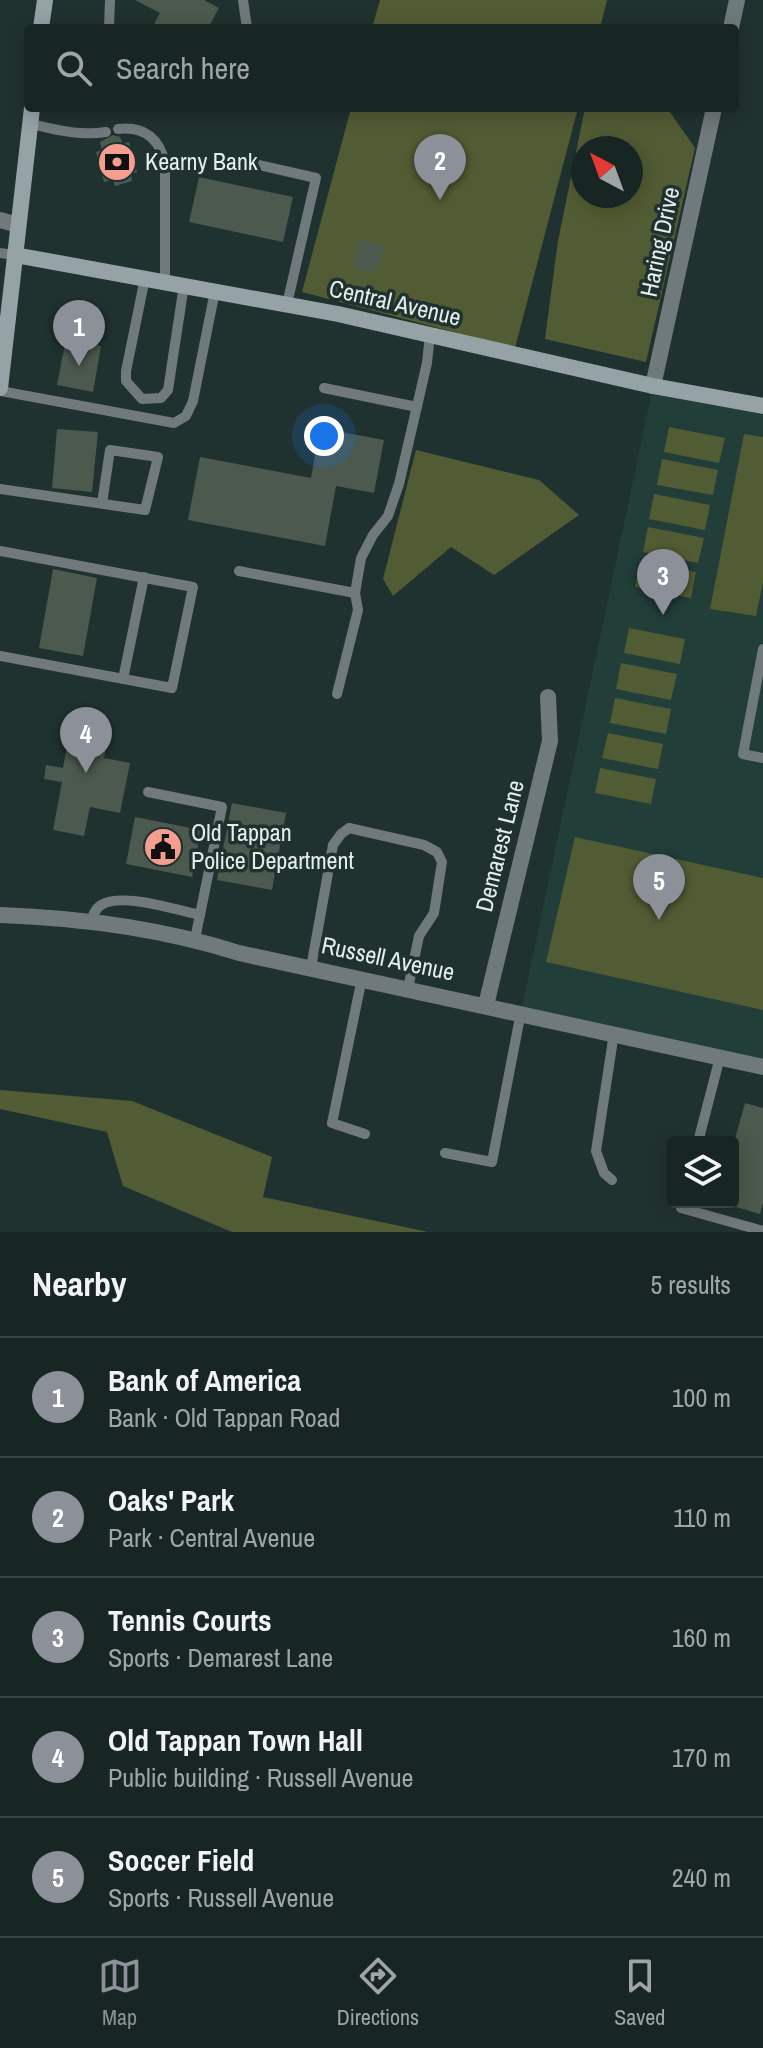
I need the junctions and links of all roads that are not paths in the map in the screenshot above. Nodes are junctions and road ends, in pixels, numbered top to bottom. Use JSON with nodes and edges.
{"nodes":[{"id":1,"x":45,"y":0,"type":"edge"},
{"id":2,"x":110,"y":0,"type":"edge"},
{"id":3,"x":243,"y":0,"type":"edge"},
{"id":4,"x":737,"y":0,"type":"edge"},
{"id":5,"x":42,"y":24,"type":"edge"},
{"id":6,"x":109,"y":24,"type":"edge"},
{"id":7,"x":246,"y":24,"type":"edge"},
{"id":8,"x":732,"y":24,"type":"edge"},
{"id":9,"x":713,"y":112,"type":"edge"},
{"id":10,"x":31,"y":116,"type":"edge"},
{"id":11,"x":118,"y":129,"type":"dead end"},
{"id":12,"x":106,"y":132,"type":"dead end"},
{"id":13,"x":237,"y":160,"type":"dead end"},
{"id":14,"x":0,"y":220,"type":"edge"},
{"id":15,"x":18,"y":225,"type":"junction"},
{"id":16,"x":7,"y":254,"type":"edge"},
{"id":17,"x":145,"y":278,"type":"junction"},
{"id":18,"x":165,"y":282,"type":"junction"},
{"id":19,"x":184,"y":285,"type":"junction"},
{"id":20,"x":215,"y":291,"type":"junction"},
{"id":21,"x":287,"y":304,"type":"junction"},
{"id":22,"x":430,"y":335,"type":"junction"},
{"id":23,"x":653,"y":386,"type":"junction"},
{"id":24,"x":324,"y":388,"type":"dead end"},
{"id":25,"x":0,"y":390,"type":"edge"},
{"id":26,"x":763,"y":406,"type":"edge"},
{"id":27,"x":417,"y":407,"type":"junction"},
{"id":28,"x":0,"y":489,"type":"edge"},
{"id":29,"x":102,"y":503,"type":"junction"},
{"id":30,"x":0,"y":551,"type":"edge"},
{"id":31,"x":239,"y":571,"type":"dead end"},
{"id":32,"x":144,"y":577,"type":"junction"},
{"id":33,"x":355,"y":593,"type":"junction"},
{"id":34,"x":763,"y":649,"type":"edge"},
{"id":35,"x":0,"y":656,"type":"edge"},
{"id":36,"x":123,"y":679,"type":"junction"},
{"id":37,"x":337,"y":694,"type":"dead end"},
{"id":38,"x":548,"y":697,"type":"dead end"},
{"id":39,"x":763,"y":758,"type":"edge"},
{"id":40,"x":148,"y":792,"type":"dead end"},
{"id":41,"x":0,"y":915,"type":"edge"},
{"id":42,"x":200,"y":915,"type":"junction"},
{"id":43,"x":91,"y":921,"type":"junction"},
{"id":44,"x":195,"y":939,"type":"junction"},
{"id":45,"x":311,"y":968,"type":"junction"},
{"id":46,"x":362,"y":978,"type":"junction"},
{"id":47,"x":408,"y":988,"type":"junction"},
{"id":48,"x":486,"y":1005,"type":"junction"},
{"id":49,"x":521,"y":1012,"type":"junction"},
{"id":50,"x":614,"y":1033,"type":"junction"},
{"id":51,"x":720,"y":1057,"type":"junction"},
{"id":52,"x":763,"y":1067,"type":"edge"},
{"id":53,"x":365,"y":1134,"type":"dead end"},
{"id":54,"x":700,"y":1136,"type":"edge"},
{"id":55,"x":445,"y":1153,"type":"dead end"},
{"id":56,"x":612,"y":1180,"type":"dead end"},
{"id":57,"x":691,"y":1208,"type":"edge"},
{"id":58,"x":763,"y":1231,"type":"edge"}],
"edges":[{"from":1,"to":5,"type":"street"},
{"from":2,"to":6,"type":"lane"},
{"from":3,"to":7,"type":"lane"},
{"from":4,"to":8,"type":"street"},
{"from":9,"to":23,"type":"street","name":"Haring Drive"},
{"from":10,"to":12,"type":"lane"},
{"from":10,"to":15,"type":"street"},
{"from":11,"to":18,"type":"lane"},
{"from":13,"to":21,"type":"lane"},
{"from":14,"to":15,"type":"street"},
{"from":15,"to":16,"type":"street"},
{"from":16,"to":17,"type":"street","name":"Central Avenue"},
{"from":16,"to":25,"type":"street"},
{"from":17,"to":18,"type":"street","name":"Central Avenue"},
{"from":17,"to":19,"type":"lane"},
{"from":18,"to":19,"type":"street","name":"Central Avenue"},
{"from":19,"to":20,"type":"street","name":"Central Avenue"},
{"from":20,"to":21,"type":"street","name":"Central Avenue"},
{"from":20,"to":25,"type":"lane"},
{"from":21,"to":22,"type":"street","name":"Central Avenue"},
{"from":22,"to":23,"type":"street","name":"Central Avenue"},
{"from":22,"to":27,"type":"lane"},
{"from":23,"to":26,"type":"street","name":"Central Avenue"},
{"from":24,"to":27,"type":"lane"},
{"from":27,"to":33,"type":"lane"},
{"from":28,"to":29,"type":"lane"},
{"from":29,"to":29,"type":"lane"},
{"from":30,"to":32,"type":"lane"},
{"from":31,"to":33,"type":"lane"},
{"from":32,"to":36,"type":"lane"},
{"from":32,"to":36,"type":"lane"},
{"from":33,"to":37,"type":"lane"},
{"from":34,"to":39,"type":"lane"},
{"from":35,"to":36,"type":"lane"},
{"from":38,"to":48,"type":"street","name":"Demarest Lane"},
{"from":40,"to":42,"type":"lane"},
{"from":41,"to":43,"type":"street","name":"Russell Avenue"},
{"from":42,"to":43,"type":"lane"},
{"from":42,"to":44,"type":"lane"},
{"from":43,"to":44,"type":"street","name":"Russell Avenue"},
{"from":44,"to":45,"type":"street","name":"Russell Avenue"},
{"from":45,"to":46,"type":"street","name":"Russell Avenue"},
{"from":45,"to":47,"type":"lane"},
{"from":46,"to":47,"type":"street","name":"Russell Avenue"},
{"from":46,"to":53,"type":"lane"},
{"from":47,"to":48,"type":"street","name":"Russell Avenue"},
{"from":48,"to":49,"type":"street","name":"Russell Avenue"},
{"from":49,"to":50,"type":"street","name":"Russell Avenue"},
{"from":49,"to":55,"type":"lane"},
{"from":50,"to":51,"type":"street","name":"Russell Avenue"},
{"from":50,"to":56,"type":"lane"},
{"from":51,"to":52,"type":"street","name":"Russell Avenue"},
{"from":51,"to":54,"type":"lane"},
{"from":57,"to":58,"type":"lane"}]}
